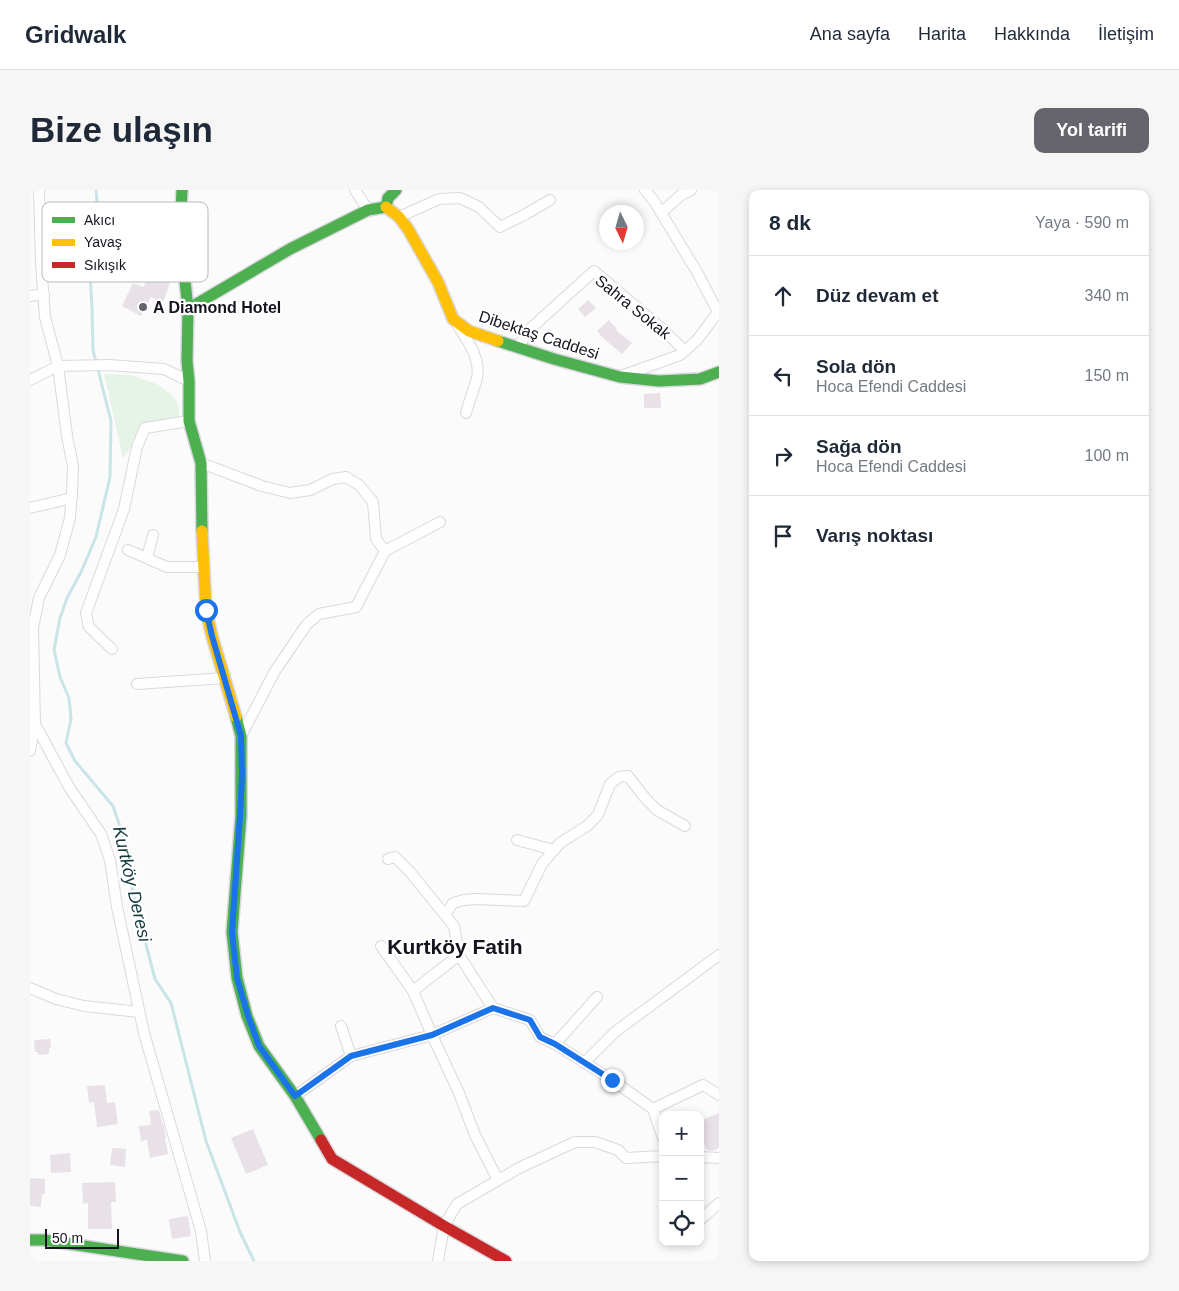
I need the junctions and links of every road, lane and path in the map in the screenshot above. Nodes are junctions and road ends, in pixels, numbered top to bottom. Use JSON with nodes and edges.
{"nodes":[{"id":1,"x":39,"y":190,"type":"edge"},
{"id":2,"x":355,"y":190,"type":"edge"},
{"id":3,"x":383,"y":190,"type":"edge"},
{"id":4,"x":396,"y":190,"type":"edge"},
{"id":5,"x":645,"y":190,"type":"edge"},
{"id":6,"x":691,"y":190,"type":"edge"},
{"id":7,"x":550,"y":200,"type":"dead end"},
{"id":8,"x":386,"y":208,"type":"junction"},
{"id":9,"x":368,"y":210,"type":"junction"},
{"id":10,"x":661,"y":213,"type":"junction"},
{"id":11,"x":399,"y":217,"type":"junction"},
{"id":12,"x":42,"y":273,"type":"edge"},
{"id":13,"x":43,"y":282,"type":"edge"},
{"id":14,"x":185,"y":282,"type":"edge"},
{"id":15,"x":44,"y":294,"type":"junction"},
{"id":16,"x":30,"y":296,"type":"edge"},
{"id":17,"x":188,"y":309,"type":"junction"},
{"id":18,"x":718,"y":311,"type":"edge"},
{"id":19,"x":453,"y":319,"type":"junction"},
{"id":20,"x":518,"y":347,"type":"junction"},
{"id":21,"x":685,"y":350,"type":"junction"},
{"id":22,"x":58,"y":366,"type":"junction"},
{"id":23,"x":719,"y":372,"type":"edge"},
{"id":24,"x":620,"y":377,"type":"junction"},
{"id":25,"x":30,"y":380,"type":"edge"},
{"id":26,"x":189,"y":381,"type":"junction"},
{"id":27,"x":466,"y":413,"type":"dead end"},
{"id":28,"x":189,"y":421,"type":"junction"},
{"id":29,"x":201,"y":463,"type":"junction"},
{"id":30,"x":72,"y":498,"type":"junction"},
{"id":31,"x":30,"y":508,"type":"edge"},
{"id":32,"x":440,"y":522,"type":"dead end"},
{"id":33,"x":153,"y":535,"type":"dead end"},
{"id":34,"x":128,"y":550,"type":"dead end"},
{"id":35,"x":386,"y":551,"type":"junction"},
{"id":36,"x":147,"y":558,"type":"junction"},
{"id":37,"x":204,"y":568,"type":"junction"},
{"id":38,"x":112,"y":649,"type":"dead end"},
{"id":39,"x":224,"y":678,"type":"junction"},
{"id":40,"x":137,"y":684,"type":"dead end"},
{"id":41,"x":35,"y":724,"type":"junction"},
{"id":42,"x":241,"y":736,"type":"junction"},
{"id":43,"x":30,"y":750,"type":"edge"},
{"id":44,"x":685,"y":826,"type":"dead end"},
{"id":45,"x":517,"y":840,"type":"dead end"},
{"id":46,"x":554,"y":850,"type":"junction"},
{"id":47,"x":388,"y":859,"type":"dead end"},
{"id":48,"x":446,"y":916,"type":"junction"},
{"id":49,"x":381,"y":946,"type":"dead end"},
{"id":50,"x":459,"y":955,"type":"junction"},
{"id":51,"x":719,"y":955,"type":"edge"},
{"id":52,"x":30,"y":988,"type":"edge"},
{"id":53,"x":413,"y":991,"type":"junction"},
{"id":54,"x":597,"y":997,"type":"dead end"},
{"id":55,"x":493,"y":1008,"type":"junction"},
{"id":56,"x":140,"y":1012,"type":"junction"},
{"id":57,"x":341,"y":1026,"type":"dead end"},
{"id":58,"x":432,"y":1035,"type":"junction"},
{"id":59,"x":555,"y":1044,"type":"junction"},
{"id":60,"x":351,"y":1056,"type":"junction"},
{"id":61,"x":584,"y":1063,"type":"junction"},
{"id":62,"x":719,"y":1095,"type":"edge"},
{"id":63,"x":295,"y":1096,"type":"junction"},
{"id":64,"x":653,"y":1109,"type":"junction"},
{"id":65,"x":659,"y":1126,"type":"edge"},
{"id":66,"x":659,"y":1156,"type":"edge"},
{"id":67,"x":704,"y":1157,"type":"edge"},
{"id":68,"x":719,"y":1158,"type":"edge"},
{"id":69,"x":498,"y":1180,"type":"junction"},
{"id":70,"x":719,"y":1203,"type":"edge"},
{"id":71,"x":704,"y":1216,"type":"edge"},
{"id":72,"x":444,"y":1226,"type":"junction"},
{"id":73,"x":30,"y":1240,"type":"edge"},
{"id":74,"x":183,"y":1261,"type":"edge"},
{"id":75,"x":205,"y":1261,"type":"edge"},
{"id":76,"x":438,"y":1261,"type":"edge"},
{"id":77,"x":506,"y":1261,"type":"edge"}],
"edges":[{"from":1,"to":12,"type":"street"},
{"from":2,"to":9,"type":"street"},
{"from":3,"to":8,"type":"street"},
{"from":4,"to":8,"type":"street"},
{"from":5,"to":10,"type":"street"},
{"from":6,"to":10,"type":"street"},
{"from":7,"to":11,"type":"street"},
{"from":8,"to":9,"type":"street"},
{"from":8,"to":11,"type":"street","name":"Dibektaş Caddesi"},
{"from":9,"to":17,"type":"street"},
{"from":10,"to":18,"type":"street"},
{"from":11,"to":19,"type":"street","name":"Dibektaş Caddesi"},
{"from":13,"to":15,"type":"street"},
{"from":14,"to":17,"type":"street"},
{"from":15,"to":16,"type":"street"},
{"from":15,"to":22,"type":"street"},
{"from":17,"to":26,"type":"street"},
{"from":18,"to":21,"type":"street"},
{"from":19,"to":20,"type":"street","name":"Dibektaş Caddesi"},
{"from":19,"to":27,"type":"street"},
{"from":20,"to":21,"type":"street","name":"Sahra Sokak"},
{"from":20,"to":24,"type":"street","name":"Dibektaş Caddesi"},
{"from":21,"to":24,"type":"street"},
{"from":22,"to":25,"type":"street"},
{"from":22,"to":26,"type":"street"},
{"from":22,"to":30,"type":"street"},
{"from":23,"to":24,"type":"street","name":"Dibektaş Caddesi"},
{"from":26,"to":28,"type":"street"},
{"from":28,"to":29,"type":"street"},
{"from":28,"to":38,"type":"street"},
{"from":29,"to":35,"type":"street"},
{"from":29,"to":37,"type":"street"},
{"from":30,"to":31,"type":"street"},
{"from":30,"to":41,"type":"street"},
{"from":32,"to":35,"type":"street"},
{"from":33,"to":36,"type":"street"},
{"from":34,"to":36,"type":"street"},
{"from":35,"to":42,"type":"street"},
{"from":36,"to":37,"type":"street"},
{"from":37,"to":39,"type":"street"},
{"from":39,"to":40,"type":"street"},
{"from":39,"to":42,"type":"street"},
{"from":41,"to":43,"type":"street"},
{"from":41,"to":56,"type":"street"},
{"from":42,"to":63,"type":"street"},
{"from":44,"to":46,"type":"street"},
{"from":45,"to":46,"type":"street"},
{"from":46,"to":48,"type":"street"},
{"from":47,"to":48,"type":"street"},
{"from":48,"to":50,"type":"street"},
{"from":49,"to":53,"type":"street"},
{"from":50,"to":53,"type":"street"},
{"from":50,"to":55,"type":"street"},
{"from":51,"to":61,"type":"street"},
{"from":52,"to":56,"type":"street"},
{"from":53,"to":58,"type":"street"},
{"from":54,"to":59,"type":"street"},
{"from":55,"to":58,"type":"street"},
{"from":55,"to":59,"type":"street"},
{"from":56,"to":75,"type":"street"},
{"from":57,"to":60,"type":"street"},
{"from":58,"to":60,"type":"street"},
{"from":58,"to":69,"type":"street"},
{"from":59,"to":61,"type":"street"},
{"from":60,"to":63,"type":"street"},
{"from":61,"to":64,"type":"street"},
{"from":62,"to":64,"type":"street"},
{"from":63,"to":72,"type":"street"},
{"from":64,"to":65,"type":"street"},
{"from":66,"to":69,"type":"street"},
{"from":67,"to":68,"type":"street"},
{"from":69,"to":72,"type":"street"},
{"from":70,"to":71,"type":"street"},
{"from":72,"to":76,"type":"street"},
{"from":72,"to":77,"type":"street"},
{"from":73,"to":74,"type":"street"}]}
